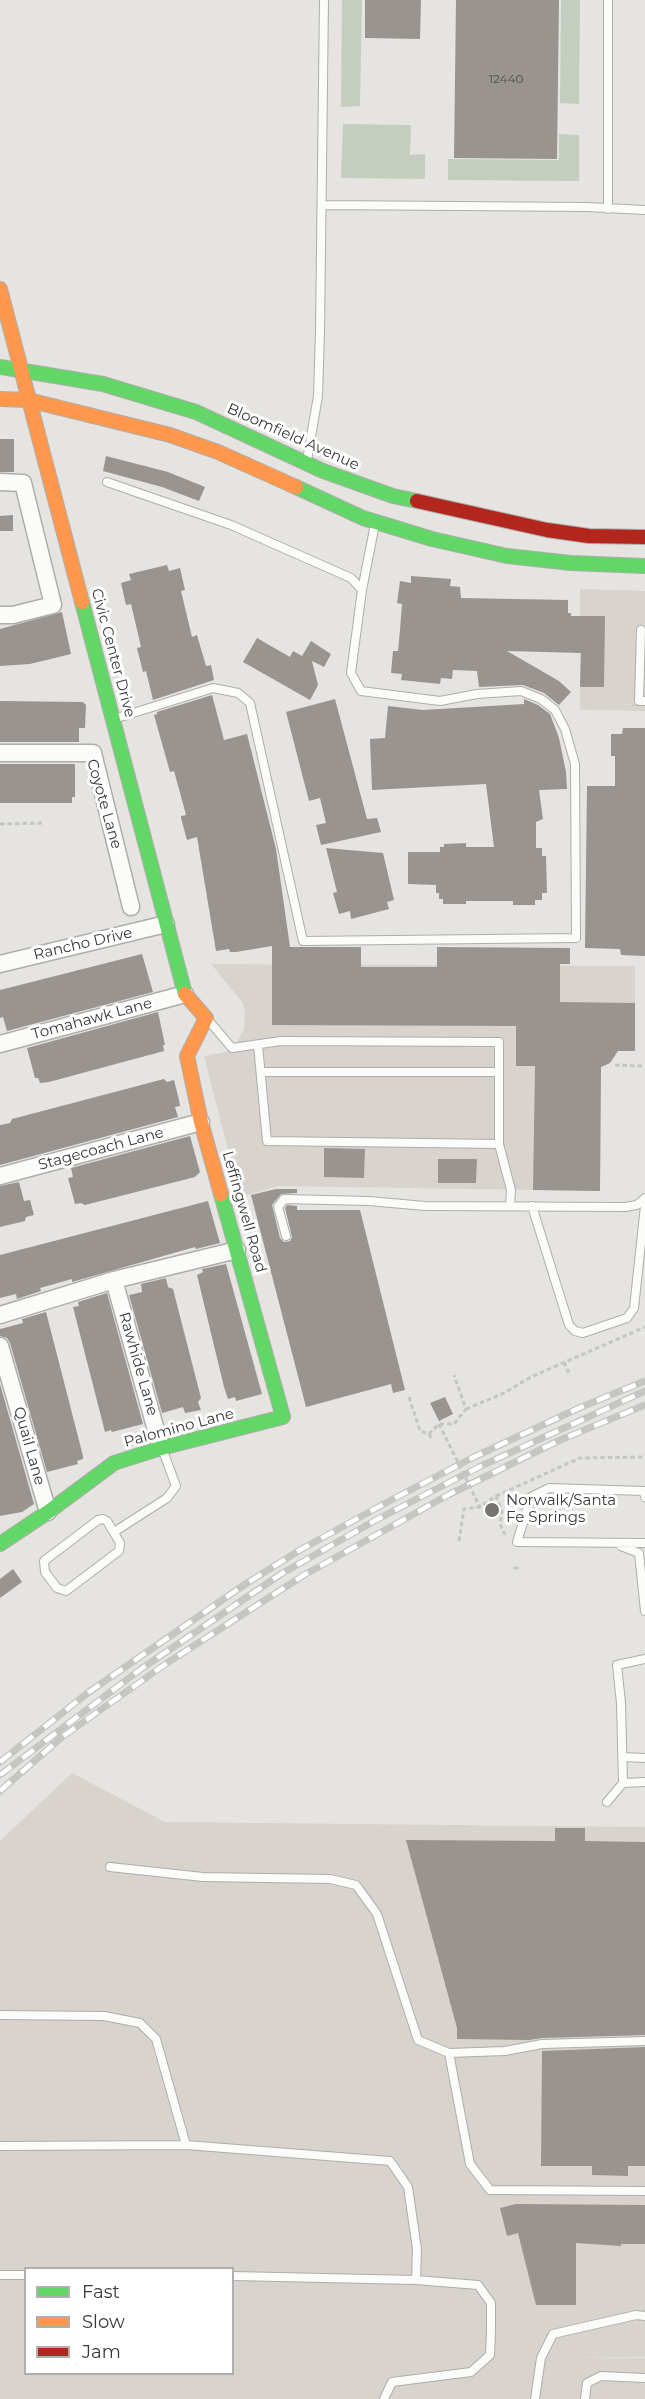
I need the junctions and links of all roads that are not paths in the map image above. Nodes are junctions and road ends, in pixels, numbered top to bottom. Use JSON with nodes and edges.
{"nodes":[{"id":1,"x":324,"y":0,"type":"edge"},
{"id":2,"x":608,"y":0,"type":"edge"},
{"id":3,"x":323,"y":205,"type":"junction"},
{"id":4,"x":608,"y":209,"type":"junction"},
{"id":5,"x":645,"y":210,"type":"edge"},
{"id":6,"x":0,"y":289,"type":"edge"},
{"id":7,"x":0,"y":367,"type":"edge"},
{"id":8,"x":20,"y":369,"type":"junction"},
{"id":9,"x":0,"y":399,"type":"edge"},
{"id":10,"x":28,"y":400,"type":"junction"},
{"id":11,"x":307,"y":463,"type":"junction"},
{"id":12,"x":0,"y":482,"type":"edge"},
{"id":13,"x":107,"y":482,"type":"dead end"},
{"id":14,"x":294,"y":487,"type":"junction"},
{"id":15,"x":394,"y":512,"type":"dead end"},
{"id":16,"x":376,"y":522,"type":"junction"},
{"id":17,"x":547,"y":530,"type":"junction"},
{"id":18,"x":517,"y":537,"type":"dead end"},
{"id":19,"x":645,"y":537,"type":"edge"},
{"id":20,"x":645,"y":566,"type":"edge"},
{"id":21,"x":362,"y":590,"type":"junction"},
{"id":22,"x":0,"y":615,"type":"edge"},
{"id":23,"x":641,"y":630,"type":"dead end"},
{"id":24,"x":645,"y":701,"type":"edge"},
{"id":25,"x":113,"y":719,"type":"junction"},
{"id":26,"x":0,"y":753,"type":"edge"},
{"id":27,"x":132,"y":907,"type":"dead end"},
{"id":28,"x":166,"y":924,"type":"junction"},
{"id":29,"x":0,"y":964,"type":"edge"},
{"id":30,"x":185,"y":994,"type":"junction"},
{"id":31,"x":206,"y":1018,"type":"junction"},
{"id":32,"x":0,"y":1044,"type":"edge"},
{"id":33,"x":258,"y":1045,"type":"junction"},
{"id":34,"x":261,"y":1072,"type":"junction"},
{"id":35,"x":499,"y":1072,"type":"junction"},
{"id":36,"x":201,"y":1122,"type":"junction"},
{"id":37,"x":499,"y":1144,"type":"junction"},
{"id":38,"x":0,"y":1176,"type":"edge"},
{"id":39,"x":645,"y":1198,"type":"edge"},
{"id":40,"x":510,"y":1206,"type":"junction"},
{"id":41,"x":532,"y":1206,"type":"junction"},
{"id":42,"x":645,"y":1206,"type":"edge"},
{"id":43,"x":286,"y":1236,"type":"dead end"},
{"id":44,"x":237,"y":1250,"type":"junction"},
{"id":45,"x":114,"y":1280,"type":"junction"},
{"id":46,"x":0,"y":1315,"type":"edge"},
{"id":47,"x":0,"y":1346,"type":"edge"},
{"id":48,"x":283,"y":1417,"type":"joint"},
{"id":49,"x":161,"y":1448,"type":"junction"},
{"id":50,"x":645,"y":1497,"type":"edge"},
{"id":51,"x":48,"y":1512,"type":"junction"},
{"id":52,"x":114,"y":1532,"type":"junction"},
{"id":53,"x":612,"y":1543,"type":"junction"},
{"id":54,"x":645,"y":1543,"type":"edge"},
{"id":55,"x":0,"y":1544,"type":"edge"},
{"id":56,"x":645,"y":1611,"type":"edge"},
{"id":57,"x":645,"y":1659,"type":"edge"},
{"id":58,"x":622,"y":1757,"type":"junction"},
{"id":59,"x":645,"y":1758,"type":"edge"},
{"id":60,"x":645,"y":1782,"type":"edge"},
{"id":61,"x":623,"y":1783,"type":"junction"},
{"id":62,"x":607,"y":1802,"type":"dead end"},
{"id":63,"x":110,"y":1867,"type":"dead end"},
{"id":64,"x":0,"y":2015,"type":"edge"},
{"id":65,"x":645,"y":2041,"type":"edge"},
{"id":66,"x":449,"y":2054,"type":"junction"},
{"id":67,"x":186,"y":2145,"type":"junction"},
{"id":68,"x":0,"y":2146,"type":"edge"},
{"id":69,"x":645,"y":2192,"type":"edge"},
{"id":70,"x":0,"y":2275,"type":"edge"},
{"id":71,"x":24,"y":2275,"type":"edge"},
{"id":72,"x":234,"y":2276,"type":"edge"},
{"id":73,"x":416,"y":2280,"type":"junction"},
{"id":74,"x":645,"y":2316,"type":"edge"},
{"id":75,"x":645,"y":2378,"type":"edge"},
{"id":76,"x":384,"y":2399,"type":"edge"},
{"id":77,"x":535,"y":2399,"type":"edge"},
{"id":78,"x":585,"y":2399,"type":"edge"}],
"edges":[{"from":1,"to":3,"type":"lane"},
{"from":2,"to":4,"type":"lane"},
{"from":3,"to":4,"type":"lane"},
{"from":3,"to":11,"type":"lane"},
{"from":4,"to":5,"type":"lane"},
{"from":6,"to":8,"type":"street","name":"Civic Center Drive"},
{"from":7,"to":8,"type":"street","name":"Bloomfield Avenue"},
{"from":8,"to":10,"type":"street","name":"Civic Center Drive"},
{"from":8,"to":11,"type":"street","name":"Bloomfield Avenue"},
{"from":9,"to":10,"type":"street"},
{"from":10,"to":14,"type":"street"},
{"from":10,"to":25,"type":"street","name":"Civic Center Drive"},
{"from":11,"to":14,"type":"street"},
{"from":11,"to":17,"type":"street","name":"Bloomfield Avenue"},
{"from":12,"to":22,"type":"street"},
{"from":13,"to":21,"type":"lane"},
{"from":14,"to":16,"type":"street"},
{"from":15,"to":16,"type":"street"},
{"from":16,"to":20,"type":"street"},
{"from":16,"to":21,"type":"lane"},
{"from":17,"to":18,"type":"street"},
{"from":17,"to":19,"type":"street","name":"Bloomfield Avenue"},
{"from":21,"to":25,"type":"lane"},
{"from":23,"to":24,"type":"lane"},
{"from":25,"to":28,"type":"street","name":"Civic Center Drive"},
{"from":26,"to":27,"type":"street","name":"Coyote Lane"},
{"from":28,"to":29,"type":"street","name":"Rancho Drive"},
{"from":28,"to":30,"type":"street","name":"Civic Center Drive"},
{"from":30,"to":31,"type":"street","name":"Civic Center Drive"},
{"from":30,"to":32,"type":"street","name":"Tomahawk Lane"},
{"from":31,"to":33,"type":"lane"},
{"from":31,"to":36,"type":"street","name":"Leffingwell Road"},
{"from":33,"to":34,"type":"lane"},
{"from":33,"to":35,"type":"lane"},
{"from":34,"to":35,"type":"lane"},
{"from":34,"to":37,"type":"lane"},
{"from":35,"to":37,"type":"lane"},
{"from":36,"to":38,"type":"street","name":"Stagecoach Lane"},
{"from":36,"to":44,"type":"street","name":"Leffingwell Road"},
{"from":37,"to":40,"type":"lane"},
{"from":39,"to":41,"type":"lane"},
{"from":40,"to":41,"type":"lane"},
{"from":40,"to":43,"type":"lane"},
{"from":41,"to":42,"type":"lane"},
{"from":44,"to":45,"type":"street"},
{"from":44,"to":48,"type":"street","name":"Leffingwell Road"},
{"from":45,"to":46,"type":"street"},
{"from":45,"to":49,"type":"street","name":"Rawhide Lane"},
{"from":47,"to":51,"type":"street","name":"Quail Lane"},
{"from":48,"to":49,"type":"street","name":"Palomino Lane"},
{"from":49,"to":51,"type":"street","name":"Palomino Lane"},
{"from":49,"to":52,"type":"lane"},
{"from":50,"to":53,"type":"lane"},
{"from":51,"to":55,"type":"street","name":"Palomino Lane"},
{"from":52,"to":52,"type":"lane"},
{"from":53,"to":54,"type":"lane"},
{"from":53,"to":56,"type":"lane"},
{"from":57,"to":58,"type":"lane"},
{"from":58,"to":59,"type":"lane"},
{"from":58,"to":61,"type":"lane"},
{"from":60,"to":61,"type":"lane"},
{"from":61,"to":62,"type":"lane"},
{"from":63,"to":66,"type":"lane"},
{"from":64,"to":67,"type":"lane"},
{"from":65,"to":66,"type":"lane"},
{"from":66,"to":69,"type":"lane"},
{"from":67,"to":68,"type":"lane"},
{"from":67,"to":73,"type":"lane"},
{"from":70,"to":71,"type":"lane"},
{"from":72,"to":73,"type":"lane"},
{"from":73,"to":76,"type":"lane"},
{"from":74,"to":77,"type":"lane"},
{"from":75,"to":78,"type":"lane"}]}
